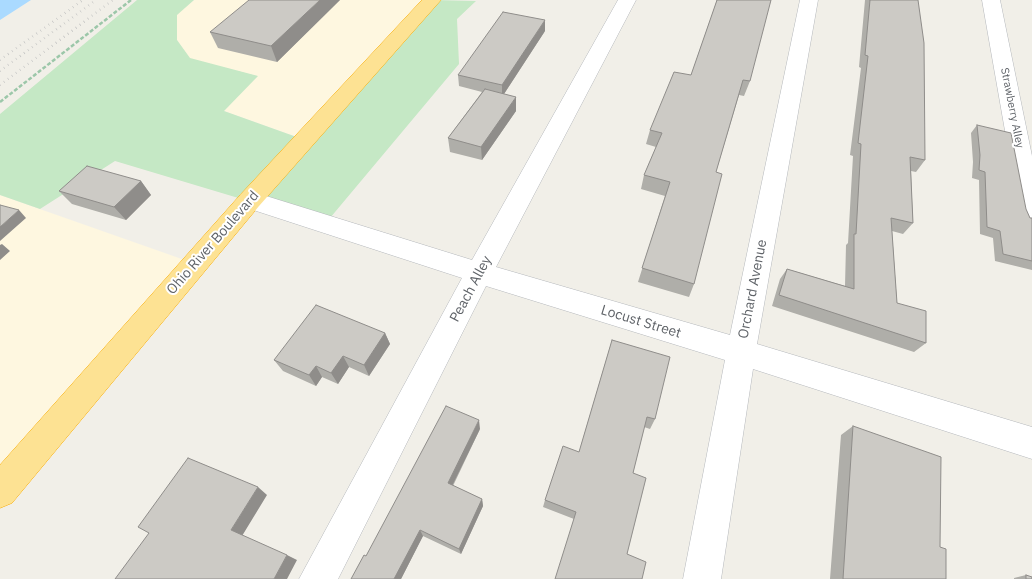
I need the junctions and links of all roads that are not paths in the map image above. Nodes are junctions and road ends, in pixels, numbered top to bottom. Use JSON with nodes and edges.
{"nodes":[{"id":1,"x":432,"y":0,"type":"edge"},
{"id":2,"x":627,"y":0,"type":"edge"},
{"id":3,"x":808,"y":0,"type":"edge"},
{"id":4,"x":991,"y":0,"type":"edge"},
{"id":5,"x":250,"y":200,"type":"junction"},
{"id":6,"x":1032,"y":216,"type":"edge"},
{"id":7,"x":479,"y":273,"type":"junction"},
{"id":8,"x":741,"y":352,"type":"junction"},
{"id":9,"x":1032,"y":443,"type":"edge"},
{"id":10,"x":0,"y":491,"type":"edge"},
{"id":11,"x":318,"y":579,"type":"edge"},
{"id":12,"x":702,"y":579,"type":"edge"}],
"edges":[{"from":1,"to":5,"type":"highway","name":"Ohio River Boulevard"},
{"from":2,"to":7,"type":"street","name":"Peach Alley"},
{"from":3,"to":8,"type":"street","name":"Orchard Avenue"},
{"from":4,"to":6,"type":"street","name":"Strawberry Alley"},
{"from":5,"to":7,"type":"street","name":"Locust Street"},
{"from":5,"to":10,"type":"highway","name":"Ohio River Boulevard"},
{"from":7,"to":8,"type":"street","name":"Locust Street"},
{"from":7,"to":11,"type":"street","name":"Peach Alley"},
{"from":8,"to":9,"type":"street","name":"Locust Street"},
{"from":8,"to":12,"type":"street","name":"Orchard Avenue"}]}
